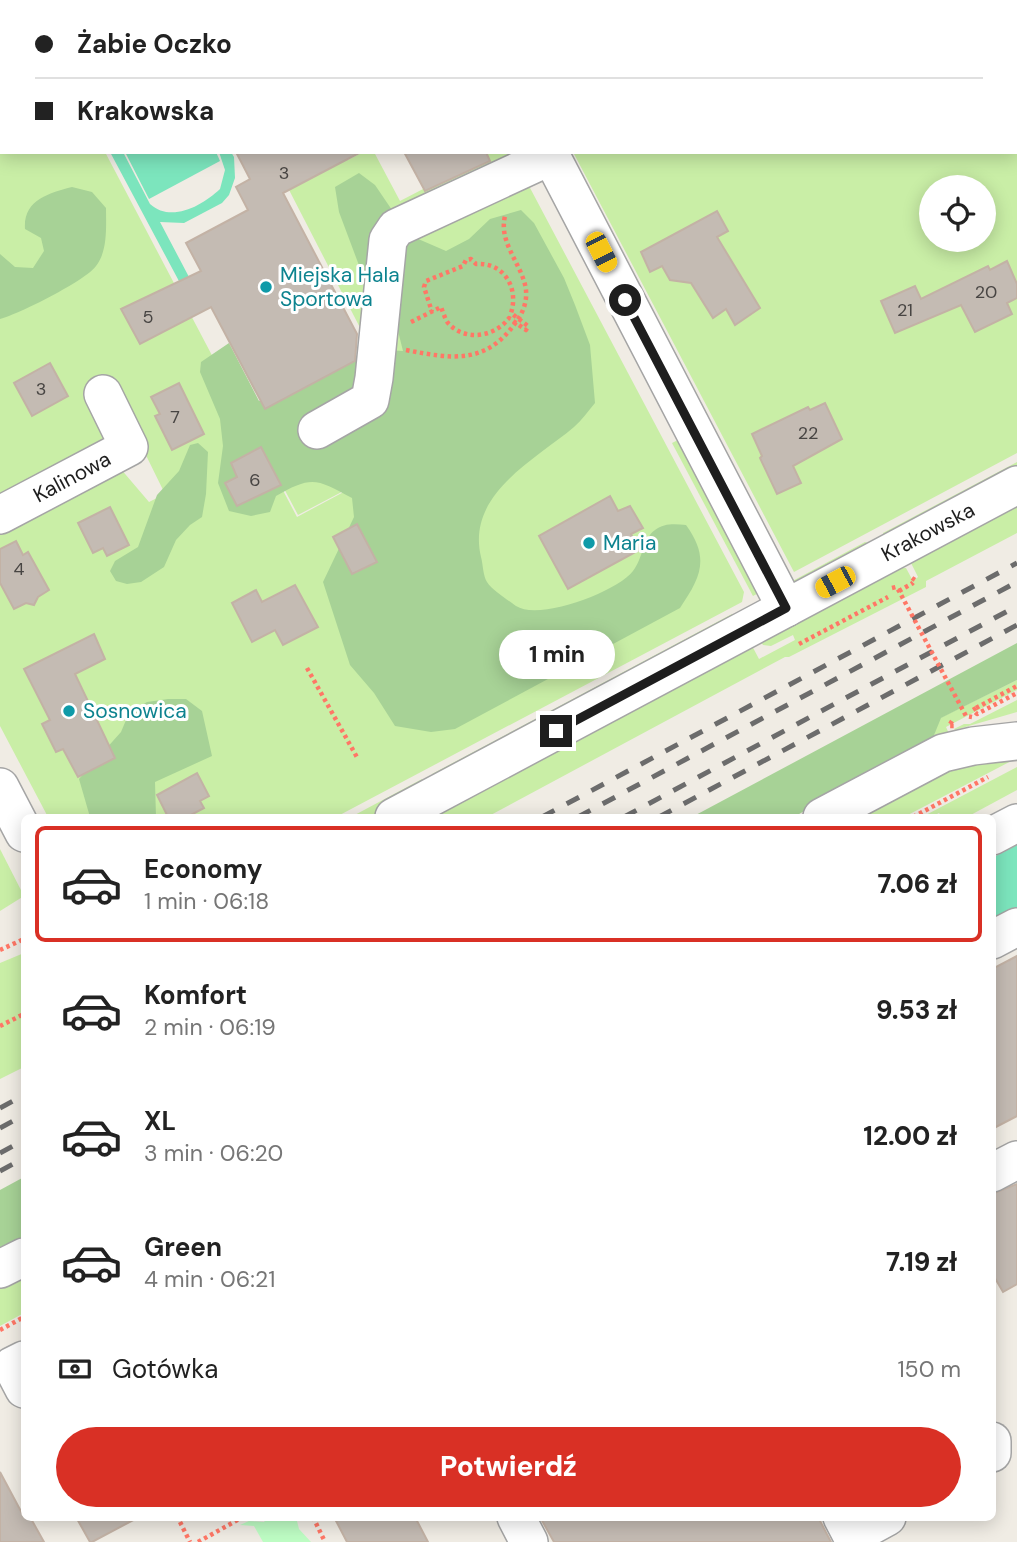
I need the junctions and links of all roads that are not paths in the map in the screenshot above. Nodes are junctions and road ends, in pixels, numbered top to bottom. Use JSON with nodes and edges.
{"nodes":[{"id":1,"x":550,"y":154,"type":"edge"},
{"id":2,"x":103,"y":394,"type":"dead end"},
{"id":3,"x":317,"y":430,"type":"dead end"},
{"id":4,"x":1017,"y":485,"type":"edge"},
{"id":5,"x":0,"y":515,"type":"edge"},
{"id":6,"x":786,"y":608,"type":"junction"},
{"id":7,"x":1017,"y":741,"type":"edge"},
{"id":8,"x":0,"y":787,"type":"edge"},
{"id":9,"x":400,"y":814,"type":"edge"},
{"id":10,"x":828,"y":814,"type":"edge"},
{"id":11,"x":1017,"y":823,"type":"edge"},
{"id":12,"x":21,"y":827,"type":"edge"},
{"id":13,"x":996,"y":834,"type":"edge"},
{"id":14,"x":1017,"y":927,"type":"edge"},
{"id":15,"x":996,"y":938,"type":"edge"},
{"id":16,"x":1017,"y":1160,"type":"edge"},
{"id":17,"x":996,"y":1171,"type":"edge"},
{"id":18,"x":21,"y":1258,"type":"edge"},
{"id":19,"x":0,"y":1269,"type":"edge"},
{"id":20,"x":21,"y":1362,"type":"edge"},
{"id":21,"x":21,"y":1383,"type":"edge"},
{"id":22,"x":518,"y":1521,"type":"edge"},
{"id":23,"x":877,"y":1521,"type":"edge"},
{"id":24,"x":850,"y":1532,"type":"edge"},
{"id":25,"x":529,"y":1542,"type":"edge"}],
"edges":[{"from":1,"to":3,"type":"street"},
{"from":1,"to":6,"type":"street"},
{"from":2,"to":5,"type":"street","name":"Kalinowa"},
{"from":4,"to":6,"type":"street","name":"Krakowska"},
{"from":6,"to":9,"type":"street","name":"Krakowska"},
{"from":7,"to":10,"type":"street"},
{"from":8,"to":12,"type":"street"},
{"from":11,"to":13,"type":"street"},
{"from":14,"to":15,"type":"street"},
{"from":16,"to":17,"type":"street"},
{"from":18,"to":19,"type":"street"},
{"from":20,"to":21,"type":"street"},
{"from":22,"to":25,"type":"street"},
{"from":23,"to":24,"type":"street"}]}
